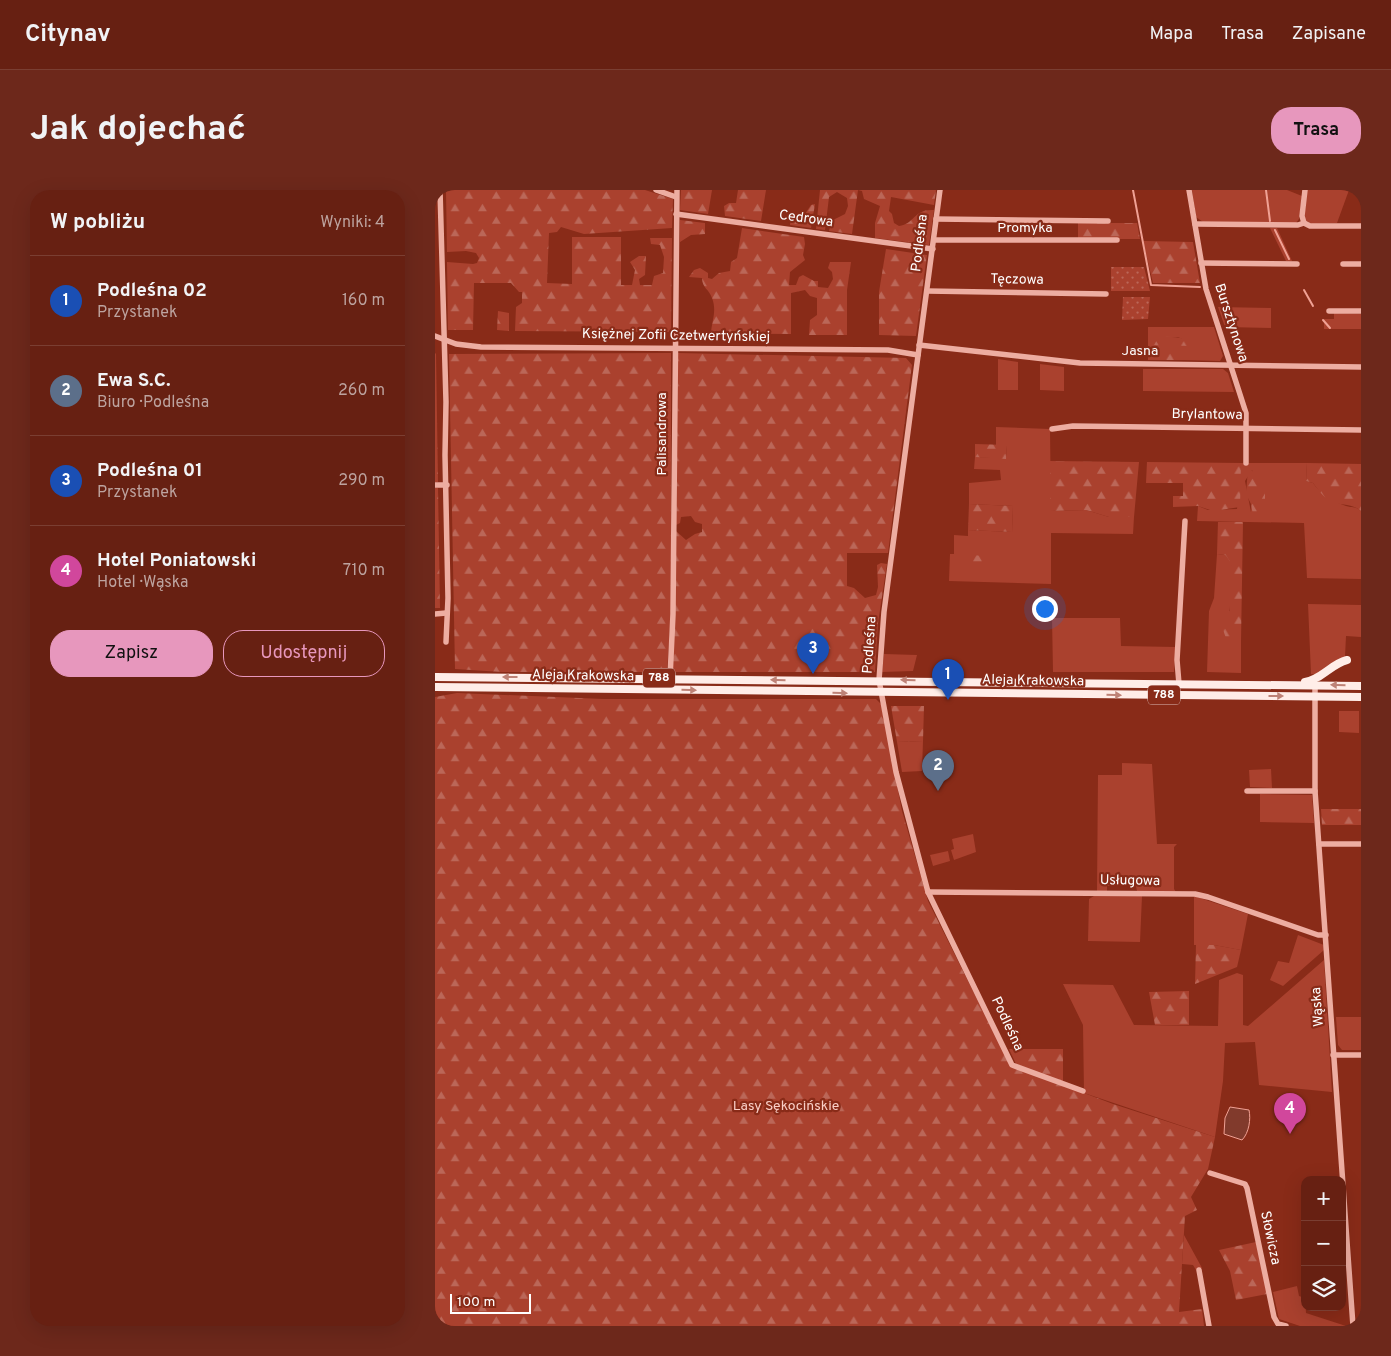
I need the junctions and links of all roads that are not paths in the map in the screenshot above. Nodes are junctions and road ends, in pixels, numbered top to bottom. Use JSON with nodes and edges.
{"nodes":[{"id":1,"x":440,"y":190,"type":"edge"},
{"id":2,"x":656,"y":190,"type":"edge"},
{"id":3,"x":939,"y":190,"type":"edge"},
{"id":4,"x":1189,"y":190,"type":"edge"},
{"id":5,"x":1305,"y":190,"type":"edge"},
{"id":6,"x":676,"y":193,"type":"edge"},
{"id":7,"x":675,"y":214,"type":"junction"},
{"id":8,"x":936,"y":219,"type":"junction"},
{"id":9,"x":1108,"y":221,"type":"dead end"},
{"id":10,"x":1304,"y":223,"type":"junction"},
{"id":11,"x":1195,"y":224,"type":"junction"},
{"id":12,"x":1361,"y":226,"type":"edge"},
{"id":13,"x":438,"y":233,"type":"edge"},
{"id":14,"x":934,"y":240,"type":"junction"},
{"id":15,"x":1117,"y":240,"type":"dead end"},
{"id":16,"x":933,"y":249,"type":"junction"},
{"id":17,"x":1201,"y":263,"type":"junction"},
{"id":18,"x":1297,"y":264,"type":"dead end"},
{"id":19,"x":1343,"y":264,"type":"dead end"},
{"id":20,"x":1361,"y":264,"type":"edge"},
{"id":21,"x":927,"y":291,"type":"junction"},
{"id":22,"x":1107,"y":294,"type":"dead end"},
{"id":23,"x":1329,"y":311,"type":"dead end"},
{"id":24,"x":1361,"y":311,"type":"edge"},
{"id":25,"x":435,"y":336,"type":"edge"},
{"id":26,"x":445,"y":339,"type":"junction"},
{"id":27,"x":919,"y":345,"type":"junction"},
{"id":28,"x":675,"y":349,"type":"junction"},
{"id":29,"x":918,"y":355,"type":"junction"},
{"id":30,"x":1231,"y":364,"type":"junction"},
{"id":31,"x":1361,"y":367,"type":"edge"},
{"id":32,"x":1247,"y":428,"type":"junction"},
{"id":33,"x":1052,"y":429,"type":"dead end"},
{"id":34,"x":1361,"y":430,"type":"edge"},
{"id":35,"x":1246,"y":463,"type":"dead end"},
{"id":36,"x":435,"y":485,"type":"edge"},
{"id":37,"x":447,"y":485,"type":"junction"},
{"id":38,"x":1185,"y":521,"type":"dead end"},
{"id":39,"x":435,"y":614,"type":"edge"},
{"id":40,"x":446,"y":614,"type":"junction"},
{"id":41,"x":446,"y":642,"type":"dead end"},
{"id":42,"x":1347,"y":660,"type":"dead end"},
{"id":43,"x":435,"y":676,"type":"edge"},
{"id":44,"x":670,"y":678,"type":"junction"},
{"id":45,"x":879,"y":680,"type":"junction"},
{"id":46,"x":1179,"y":684,"type":"junction"},
{"id":47,"x":1291,"y":685,"type":"junction"},
{"id":48,"x":1315,"y":685,"type":"junction"},
{"id":49,"x":1361,"y":686,"type":"edge"},
{"id":50,"x":435,"y":687,"type":"edge"},
{"id":51,"x":882,"y":693,"type":"junction"},
{"id":52,"x":1315,"y":696,"type":"junction"},
{"id":53,"x":1361,"y":697,"type":"edge"},
{"id":54,"x":1315,"y":790,"type":"junction"},
{"id":55,"x":1247,"y":791,"type":"dead end"},
{"id":56,"x":1319,"y":844,"type":"junction"},
{"id":57,"x":1361,"y":844,"type":"edge"},
{"id":58,"x":928,"y":892,"type":"junction"},
{"id":59,"x":1326,"y":935,"type":"junction"},
{"id":60,"x":1333,"y":1055,"type":"junction"},
{"id":61,"x":1361,"y":1055,"type":"edge"},
{"id":62,"x":1083,"y":1091,"type":"dead end"},
{"id":63,"x":1211,"y":1173,"type":"dead end"},
{"id":64,"x":1199,"y":1270,"type":"dead end"},
{"id":65,"x":1209,"y":1326,"type":"edge"},
{"id":66,"x":1286,"y":1326,"type":"edge"},
{"id":67,"x":1353,"y":1326,"type":"edge"}],
"edges":[{"from":1,"to":13,"type":"street"},
{"from":2,"to":6,"type":"street"},
{"from":3,"to":8,"type":"street","name":"Podleśna"},
{"from":4,"to":11,"type":"street","name":"Bursztynowa"},
{"from":5,"to":10,"type":"street"},
{"from":6,"to":7,"type":"street","name":"Palisandrowa"},
{"from":7,"to":16,"type":"street","name":"Cedrowa"},
{"from":7,"to":28,"type":"street","name":"Palisandrowa"},
{"from":8,"to":9,"type":"street"},
{"from":8,"to":14,"type":"street","name":"Podleśna"},
{"from":10,"to":11,"type":"street"},
{"from":10,"to":12,"type":"street"},
{"from":11,"to":17,"type":"street","name":"Bursztynowa"},
{"from":13,"to":26,"type":"street"},
{"from":14,"to":15,"type":"street","name":"Promyka"},
{"from":14,"to":16,"type":"street","name":"Podleśna"},
{"from":16,"to":21,"type":"street","name":"Podleśna"},
{"from":17,"to":18,"type":"street"},
{"from":17,"to":30,"type":"street","name":"Bursztynowa"},
{"from":19,"to":20,"type":"street"},
{"from":21,"to":22,"type":"street","name":"Tęczowa"},
{"from":21,"to":27,"type":"street","name":"Podleśna"},
{"from":23,"to":24,"type":"street"},
{"from":25,"to":26,"type":"street","name":"Księżnej Zofii Czetwertyńskiej"},
{"from":26,"to":28,"type":"street","name":"Księżnej Zofii Czetwertyńskiej"},
{"from":26,"to":37,"type":"street"},
{"from":27,"to":29,"type":"street","name":"Podleśna"},
{"from":27,"to":30,"type":"street","name":"Jasna"},
{"from":28,"to":29,"type":"street","name":"Księżnej Zofii Czetwertyńskiej"},
{"from":28,"to":44,"type":"street","name":"Palisandrowa"},
{"from":29,"to":45,"type":"street","name":"Podleśna"},
{"from":30,"to":31,"type":"street","name":"Jasna"},
{"from":30,"to":32,"type":"street","name":"Bursztynowa"},
{"from":32,"to":33,"type":"street","name":"Brylantowa"},
{"from":32,"to":34,"type":"street","name":"Brylantowa"},
{"from":32,"to":35,"type":"street","name":"Bursztynowa"},
{"from":36,"to":37,"type":"street"},
{"from":37,"to":40,"type":"street"},
{"from":38,"to":46,"type":"street"},
{"from":39,"to":40,"type":"street"},
{"from":40,"to":41,"type":"street"},
{"from":42,"to":47,"type":"main road"},
{"from":44,"to":43,"type":"main road","name":"Aleja Krakowska","number":"788","one_way":true},
{"from":45,"to":44,"type":"main road","name":"Aleja Krakowska","number":"788","one_way":true},
{"from":46,"to":45,"type":"main road","name":"Aleja Krakowska","number":"788","one_way":true},
{"from":45,"to":51,"type":"street","name":"Podleśna"},
{"from":46,"to":47,"type":"main road","name":"Aleja Krakowska","number":"788"},
{"from":47,"to":48,"type":"main road","name":"Aleja Krakowska","number":"788"},
{"from":49,"to":48,"type":"main road","name":"Aleja Krakowska","number":"788","one_way":true},
{"from":48,"to":52,"type":"street","name":"Wąska"},
{"from":50,"to":51,"type":"main road","name":"Aleja Krakowska","number":"788","one_way":true},
{"from":51,"to":52,"type":"main road","name":"Aleja Krakowska","number":"788","one_way":true},
{"from":51,"to":58,"type":"street","name":"Podleśna"},
{"from":52,"to":53,"type":"main road","name":"Aleja Krakowska","number":"788"},
{"from":52,"to":54,"type":"street","name":"Wąska"},
{"from":54,"to":55,"type":"street"},
{"from":54,"to":56,"type":"street","name":"Wąska"},
{"from":56,"to":57,"type":"street"},
{"from":56,"to":59,"type":"street","name":"Wąska"},
{"from":58,"to":59,"type":"street","name":"Usługowa"},
{"from":58,"to":62,"type":"street","name":"Podleśna"},
{"from":59,"to":60,"type":"street","name":"Wąska"},
{"from":60,"to":61,"type":"street"},
{"from":60,"to":67,"type":"street","name":"Wąska"},
{"from":63,"to":66,"type":"street","name":"Słowicza"},
{"from":64,"to":65,"type":"street"}]}
